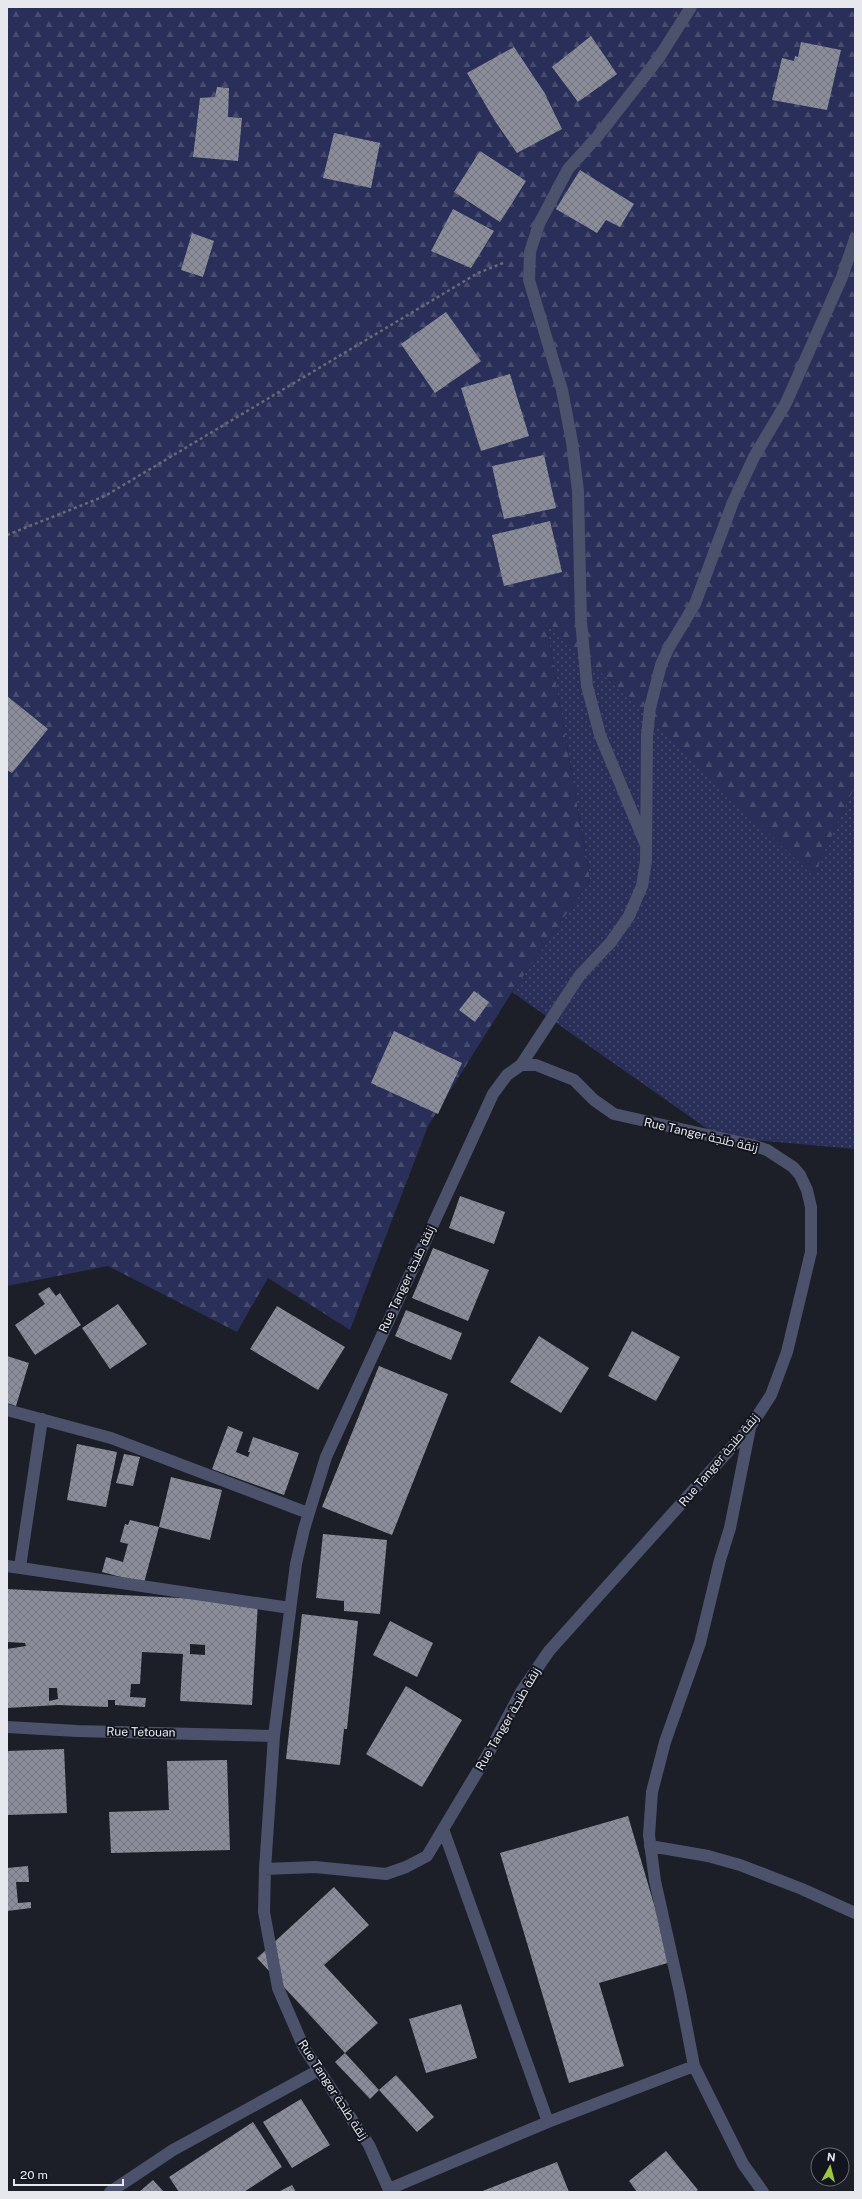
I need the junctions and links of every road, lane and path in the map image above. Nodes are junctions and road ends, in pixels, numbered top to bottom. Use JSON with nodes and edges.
{"nodes":[{"id":1,"x":690,"y":7,"type":"edge"},
{"id":2,"x":855,"y":239,"type":"edge"},
{"id":3,"x":530,"y":252,"type":"junction"},
{"id":4,"x":7,"y":535,"type":"edge"},
{"id":5,"x":646,"y":846,"type":"junction"},
{"id":6,"x":521,"y":1065,"type":"junction"},
{"id":7,"x":7,"y":1410,"type":"edge"},
{"id":8,"x":42,"y":1419,"type":"junction"},
{"id":9,"x":750,"y":1427,"type":"junction"},
{"id":10,"x":308,"y":1513,"type":"junction"},
{"id":11,"x":7,"y":1566,"type":"edge"},
{"id":12,"x":20,"y":1567,"type":"junction"},
{"id":13,"x":290,"y":1608,"type":"junction"},
{"id":14,"x":7,"y":1727,"type":"edge"},
{"id":15,"x":274,"y":1736,"type":"junction"},
{"id":16,"x":443,"y":1829,"type":"junction"},
{"id":17,"x":650,"y":1846,"type":"junction"},
{"id":18,"x":265,"y":1869,"type":"junction"},
{"id":19,"x":855,"y":1913,"type":"edge"},
{"id":20,"x":694,"y":2066,"type":"junction"},
{"id":21,"x":319,"y":2070,"type":"junction"},
{"id":22,"x":548,"y":2122,"type":"junction"},
{"id":23,"x":390,"y":2191,"type":"edge"},
{"id":24,"x":110,"y":2192,"type":"edge"},
{"id":25,"x":762,"y":2192,"type":"edge"}],
"edges":[{"from":1,"to":3,"type":"street"},
{"from":2,"to":5,"type":"street"},
{"from":3,"to":4,"type":"path"},
{"from":3,"to":5,"type":"street"},
{"from":5,"to":6,"type":"street"},
{"from":6,"to":9,"type":"street","name":"Rue Tanger زنقة طنجة"},
{"from":6,"to":10,"type":"street","name":"Rue Tanger زنقة طنجة"},
{"from":7,"to":8,"type":"street"},
{"from":8,"to":10,"type":"street"},
{"from":8,"to":12,"type":"street"},
{"from":9,"to":16,"type":"street","name":"Rue Tanger زنقة طنجة"},
{"from":9,"to":17,"type":"street"},
{"from":10,"to":13,"type":"street","name":"Rue Tanger زنقة طنجة"},
{"from":11,"to":12,"type":"street"},
{"from":12,"to":13,"type":"street"},
{"from":13,"to":15,"type":"street","name":"Rue Tanger زنقة طنجة"},
{"from":14,"to":15,"type":"street","name":"Rue Tetouan"},
{"from":15,"to":18,"type":"street","name":"Rue Tanger زنقة طنجة"},
{"from":16,"to":18,"type":"street","name":"Rue Tanger زنقة طنجة"},
{"from":16,"to":22,"type":"street"},
{"from":17,"to":19,"type":"street"},
{"from":17,"to":20,"type":"street"},
{"from":18,"to":21,"type":"street","name":"Rue Tanger زنقة طنجة"},
{"from":20,"to":22,"type":"street"},
{"from":20,"to":25,"type":"street"},
{"from":21,"to":23,"type":"street","name":"Rue Tanger زنقة طنجة"},
{"from":21,"to":24,"type":"street"},
{"from":22,"to":23,"type":"street"}]}
